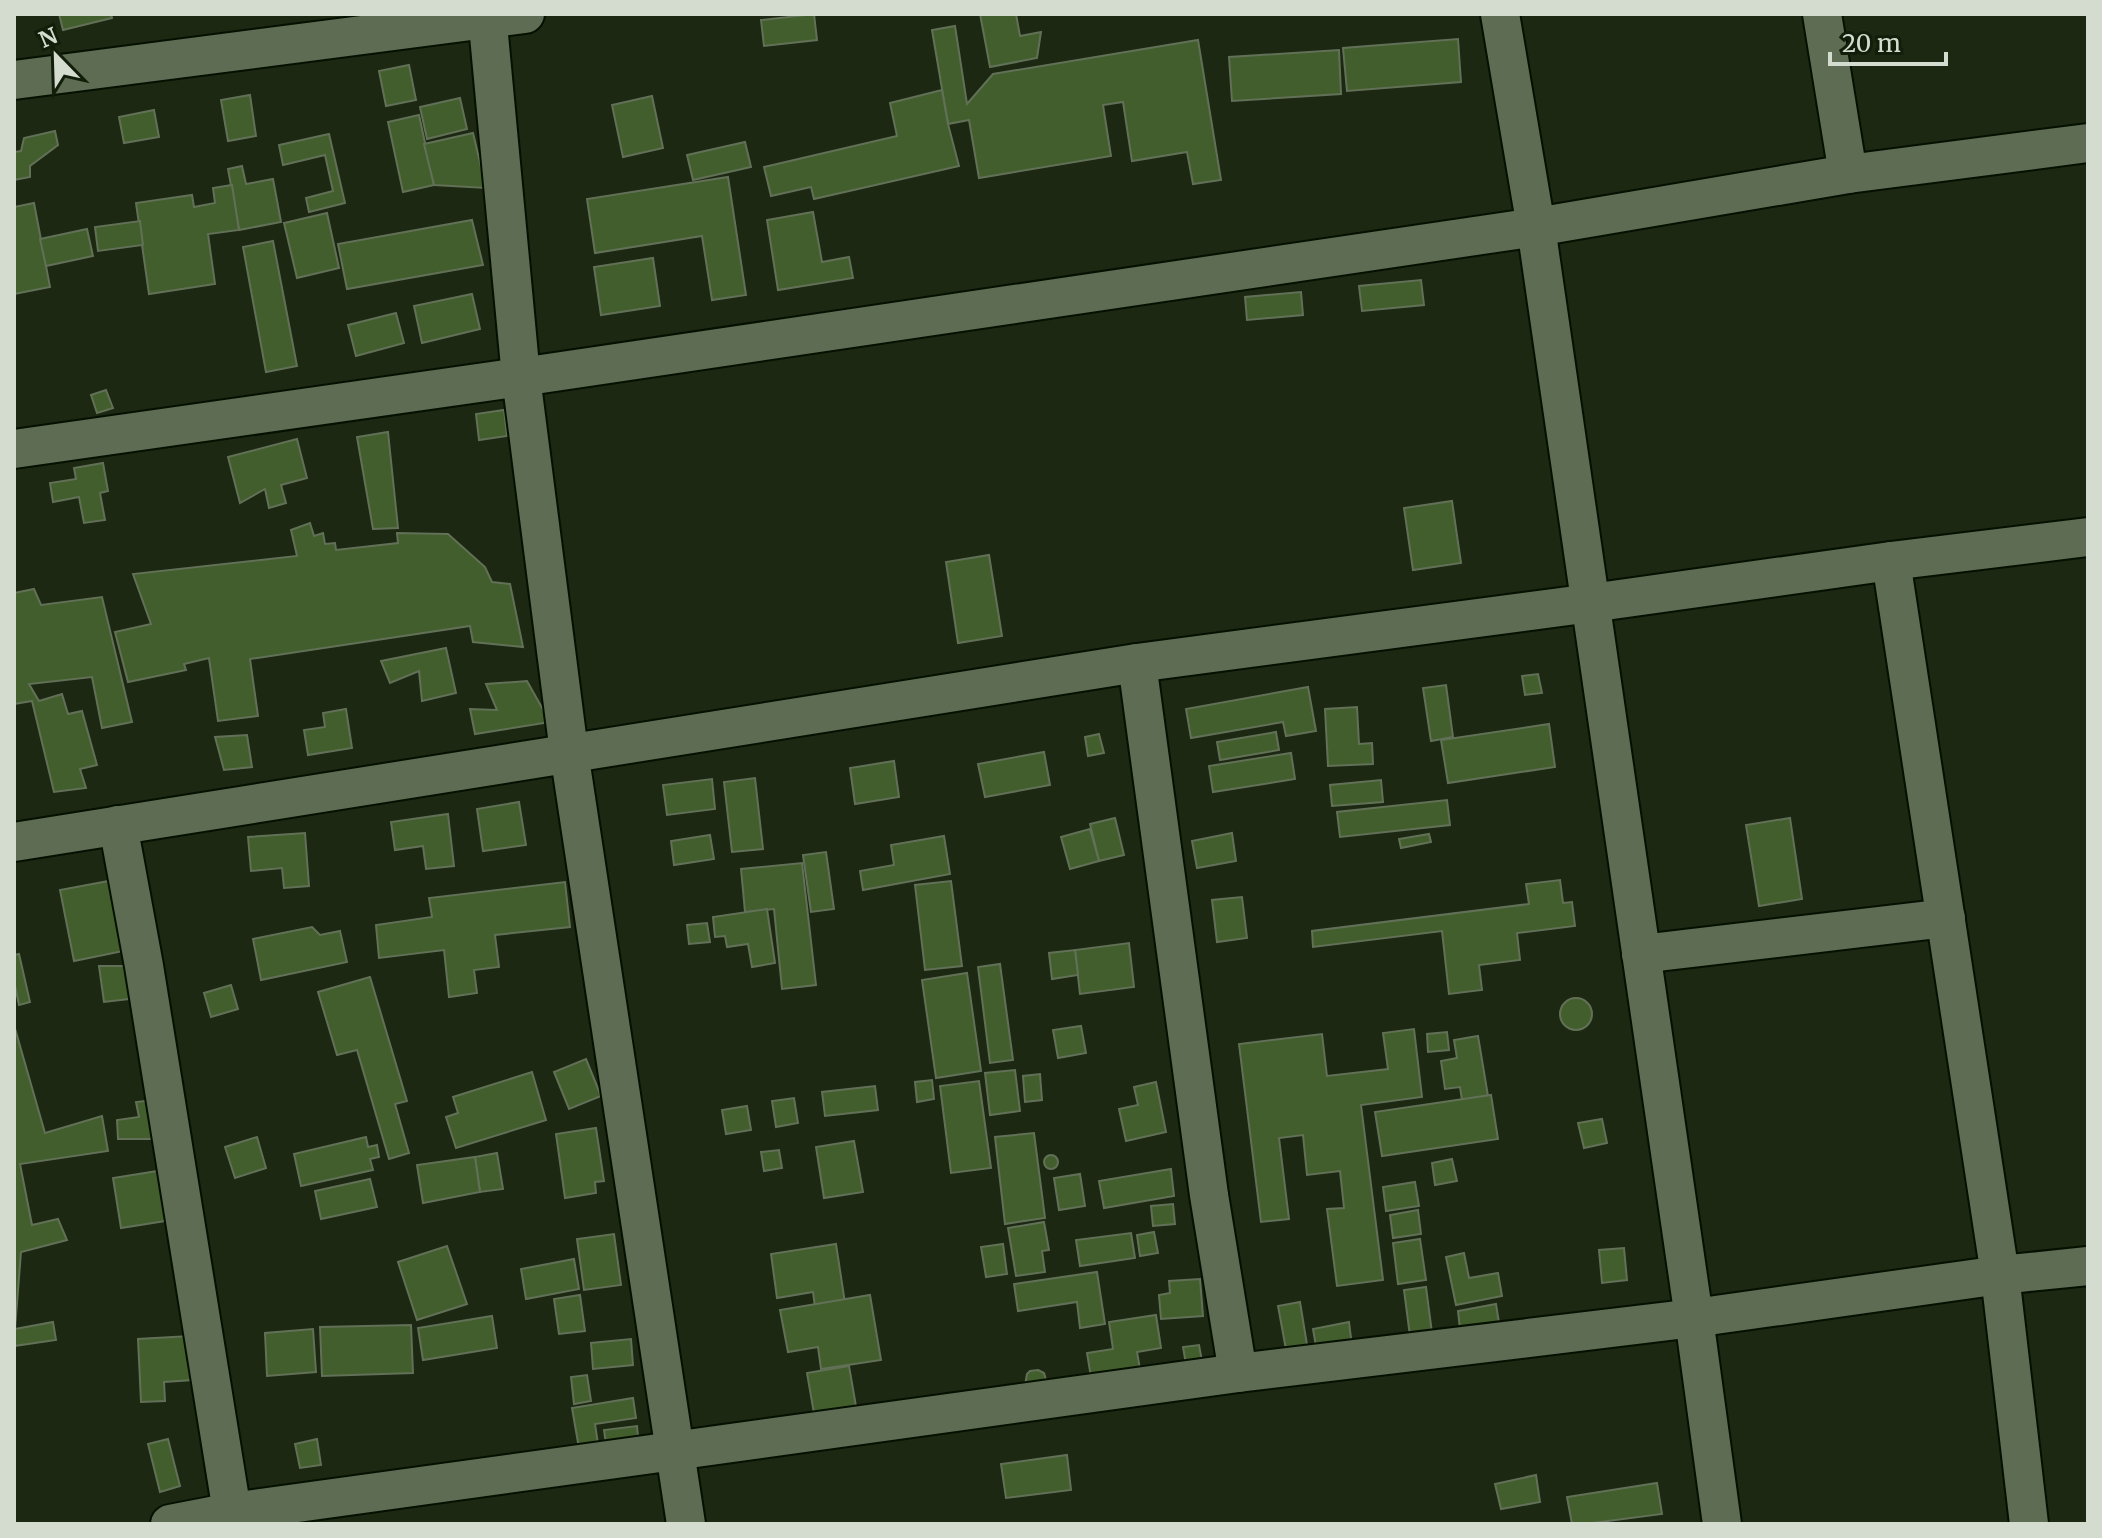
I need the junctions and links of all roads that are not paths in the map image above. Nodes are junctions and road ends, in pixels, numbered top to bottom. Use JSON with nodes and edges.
{"nodes":[{"id":1,"x":1500,"y":14,"type":"edge"},
{"id":2,"x":1822,"y":14,"type":"edge"},
{"id":3,"x":500,"y":16,"type":"edge"},
{"id":4,"x":14,"y":80,"type":"edge"},
{"id":5,"x":2088,"y":143,"type":"edge"},
{"id":6,"x":1848,"y":174,"type":"junction"},
{"id":7,"x":1536,"y":227,"type":"junction"},
{"id":8,"x":521,"y":377,"type":"junction"},
{"id":9,"x":14,"y":449,"type":"edge"},
{"id":10,"x":2088,"y":537,"type":"edge"},
{"id":11,"x":1891,"y":561,"type":"junction"},
{"id":12,"x":1591,"y":603,"type":"junction"},
{"id":13,"x":1137,"y":663,"type":"junction"},
{"id":14,"x":569,"y":752,"type":"junction"},
{"id":15,"x":118,"y":825,"type":"junction"},
{"id":16,"x":14,"y":842,"type":"edge"},
{"id":17,"x":1946,"y":918,"type":"junction"},
{"id":18,"x":1641,"y":954,"type":"junction"},
{"id":19,"x":2088,"y":1266,"type":"edge"},
{"id":20,"x":2000,"y":1275,"type":"junction"},
{"id":21,"x":1694,"y":1318,"type":"junction"},
{"id":22,"x":1238,"y":1373,"type":"junction"},
{"id":23,"x":675,"y":1451,"type":"junction"},
{"id":24,"x":232,"y":1512,"type":"junction"},
{"id":25,"x":170,"y":1524,"type":"edge"},
{"id":26,"x":686,"y":1524,"type":"edge"},
{"id":27,"x":1722,"y":1524,"type":"edge"},
{"id":28,"x":2029,"y":1524,"type":"edge"}],
"edges":[{"from":1,"to":7,"type":"street"},
{"from":2,"to":6,"type":"street"},
{"from":3,"to":4,"type":"street"},
{"from":3,"to":8,"type":"street"},
{"from":5,"to":6,"type":"street"},
{"from":6,"to":7,"type":"street"},
{"from":7,"to":8,"type":"street"},
{"from":7,"to":12,"type":"street"},
{"from":8,"to":9,"type":"street"},
{"from":8,"to":14,"type":"street"},
{"from":10,"to":11,"type":"street"},
{"from":11,"to":12,"type":"street"},
{"from":11,"to":17,"type":"street"},
{"from":12,"to":13,"type":"street"},
{"from":12,"to":18,"type":"street"},
{"from":13,"to":14,"type":"street"},
{"from":13,"to":22,"type":"street"},
{"from":14,"to":15,"type":"street"},
{"from":14,"to":23,"type":"street"},
{"from":15,"to":16,"type":"street"},
{"from":15,"to":24,"type":"street"},
{"from":17,"to":18,"type":"street"},
{"from":17,"to":20,"type":"street"},
{"from":18,"to":21,"type":"street"},
{"from":19,"to":20,"type":"street"},
{"from":20,"to":21,"type":"street"},
{"from":20,"to":28,"type":"street"},
{"from":21,"to":22,"type":"street"},
{"from":21,"to":27,"type":"street"},
{"from":22,"to":23,"type":"street"},
{"from":23,"to":24,"type":"street"},
{"from":23,"to":26,"type":"street"},
{"from":24,"to":25,"type":"street"}]}
